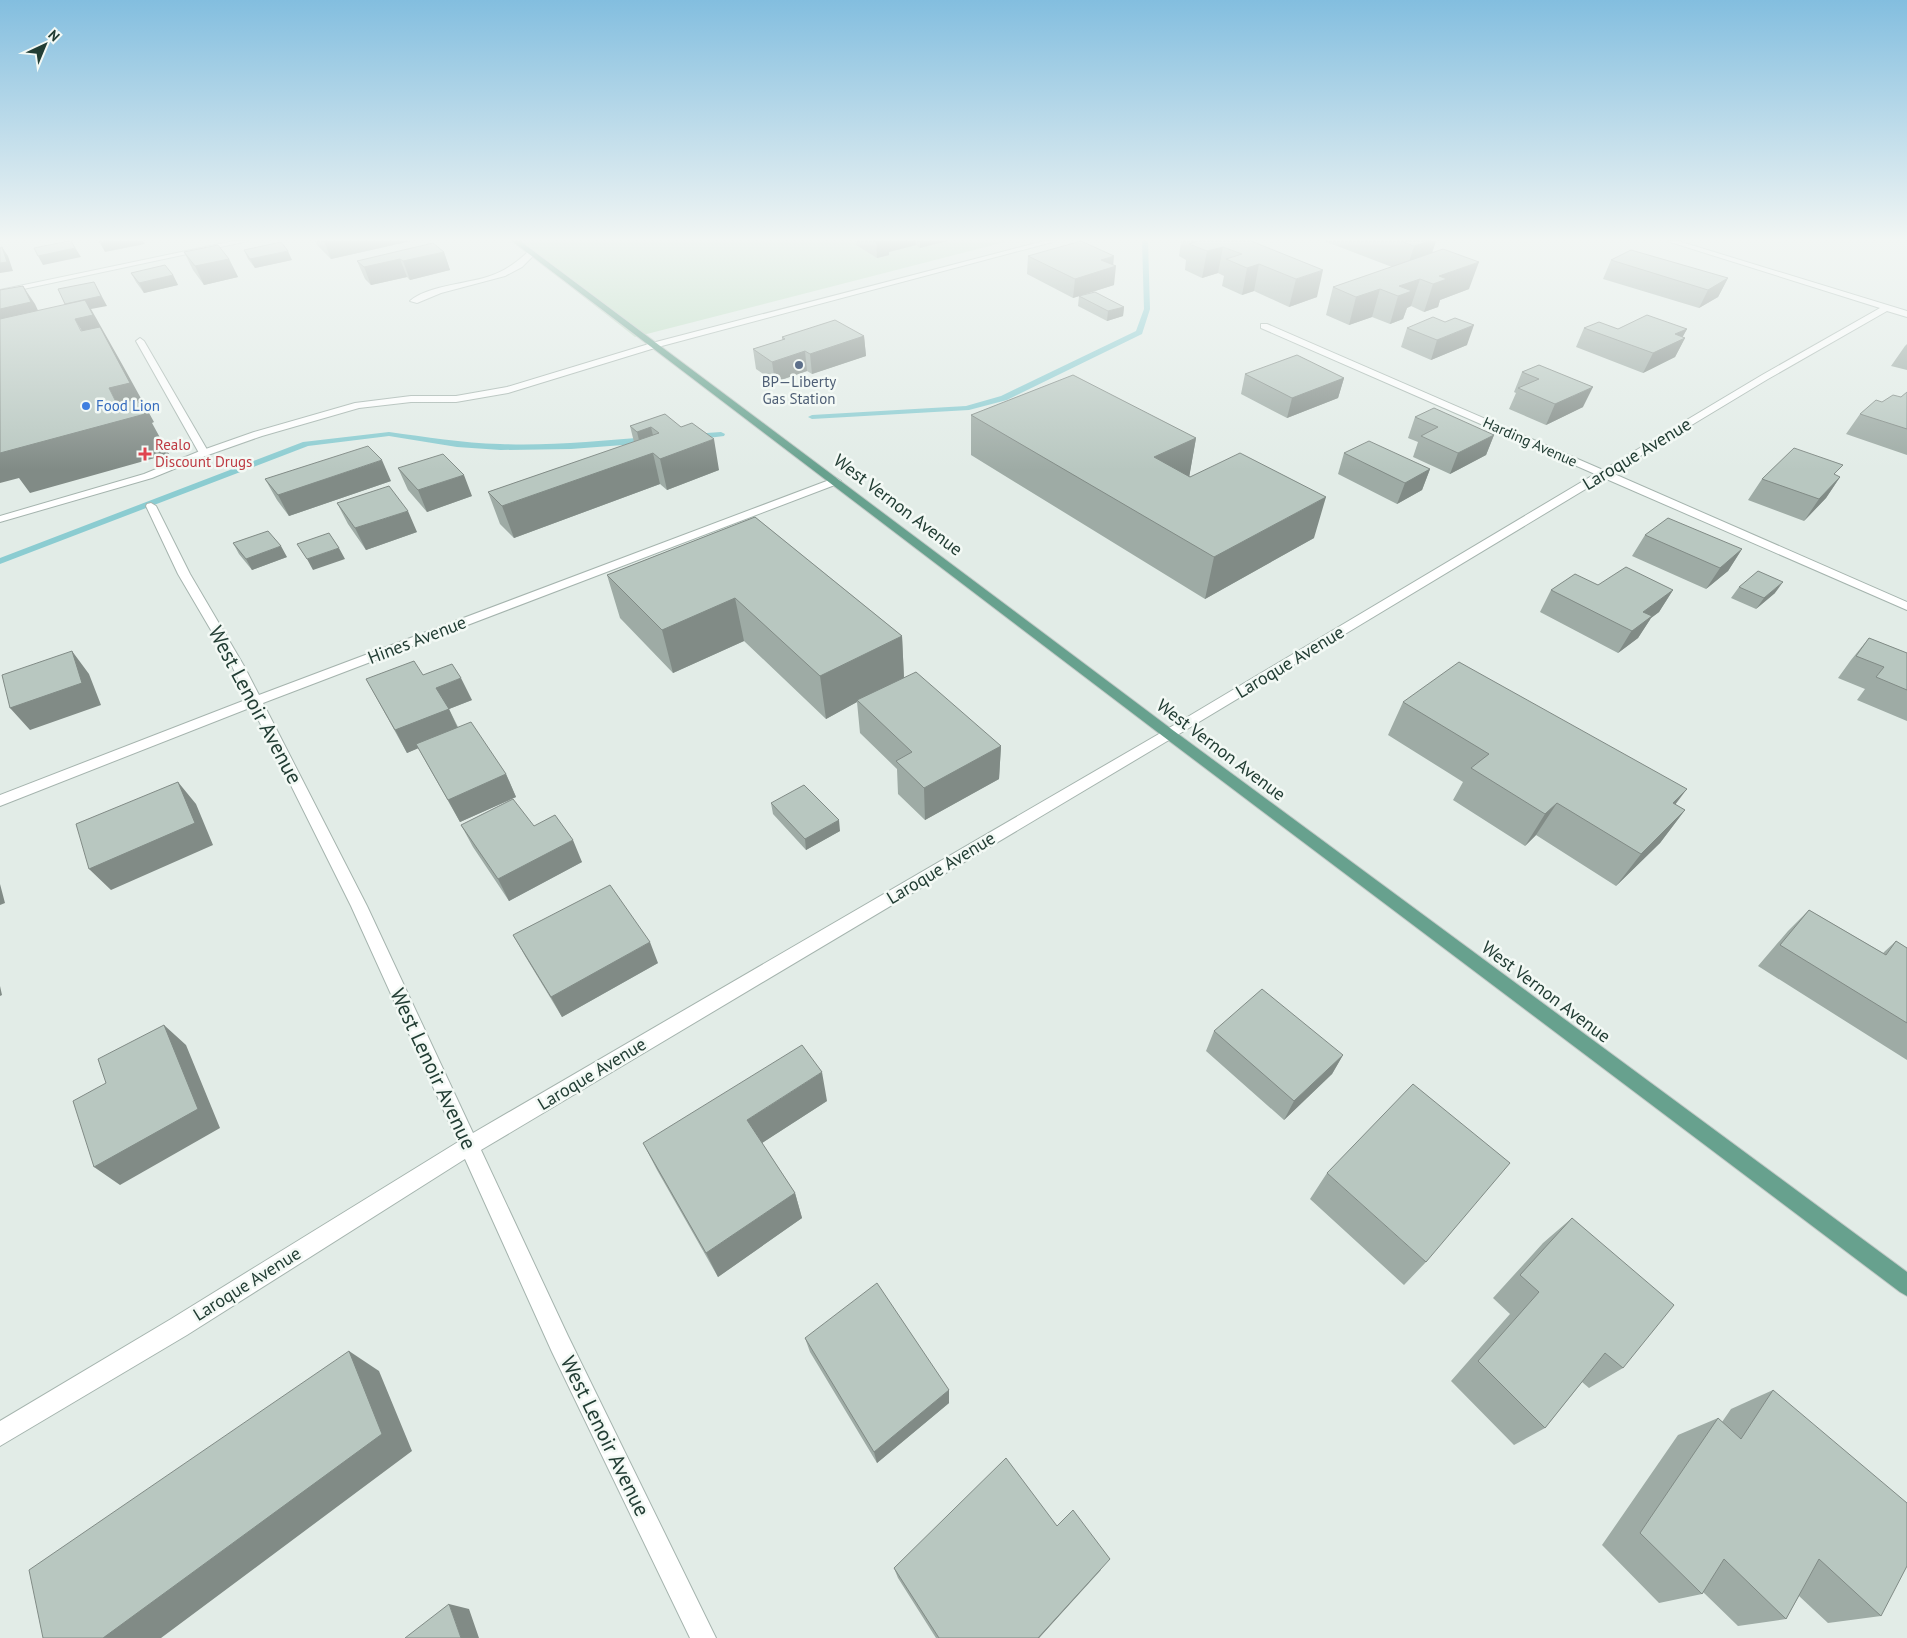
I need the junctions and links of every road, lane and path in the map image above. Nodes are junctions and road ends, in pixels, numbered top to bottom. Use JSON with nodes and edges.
{"nodes":[{"id":1,"x":618,"y":317,"type":"edge"},
{"id":2,"x":760,"y":317,"type":"edge"},
{"id":3,"x":1869,"y":317,"type":"edge"},
{"id":4,"x":1264,"y":326,"type":"dead end"},
{"id":5,"x":140,"y":341,"type":"dead end"},
{"id":6,"x":655,"y":345,"type":"junction"},
{"id":7,"x":204,"y":453,"type":"junction"},
{"id":8,"x":1604,"y":474,"type":"junction"},
{"id":9,"x":836,"y":482,"type":"junction"},
{"id":10,"x":150,"y":506,"type":"dead end"},
{"id":11,"x":0,"y":519,"type":"edge"},
{"id":12,"x":1907,"y":606,"type":"edge"},
{"id":13,"x":255,"y":701,"type":"junction"},
{"id":14,"x":1169,"y":734,"type":"junction"},
{"id":15,"x":0,"y":801,"type":"edge"},
{"id":16,"x":469,"y":1146,"type":"junction"},
{"id":17,"x":1907,"y":1285,"type":"edge"},
{"id":18,"x":0,"y":1434,"type":"edge"},
{"id":19,"x":703,"y":1638,"type":"edge"}],
"edges":[{"from":1,"to":6,"type":"main road","name":"West Vernon Avenue"},
{"from":2,"to":6,"type":"street"},
{"from":3,"to":8,"type":"street","name":"Laroque Avenue"},
{"from":4,"to":8,"type":"street","name":"Harding Avenue"},
{"from":5,"to":7,"type":"street"},
{"from":6,"to":7,"type":"street"},
{"from":6,"to":9,"type":"main road","name":"West Vernon Avenue"},
{"from":7,"to":11,"type":"street"},
{"from":8,"to":12,"type":"street","name":"Harding Avenue"},
{"from":8,"to":14,"type":"street","name":"Laroque Avenue"},
{"from":9,"to":13,"type":"street","name":"Hines Avenue"},
{"from":9,"to":14,"type":"main road","name":"West Vernon Avenue"},
{"from":10,"to":13,"type":"street","name":"West Lenoir Avenue"},
{"from":13,"to":15,"type":"street","name":"Hines Avenue"},
{"from":13,"to":16,"type":"street","name":"West Lenoir Avenue"},
{"from":14,"to":16,"type":"street","name":"Laroque Avenue"},
{"from":14,"to":17,"type":"main road","name":"West Vernon Avenue"},
{"from":16,"to":18,"type":"street","name":"Laroque Avenue"},
{"from":16,"to":19,"type":"street","name":"West Lenoir Avenue"}]}
